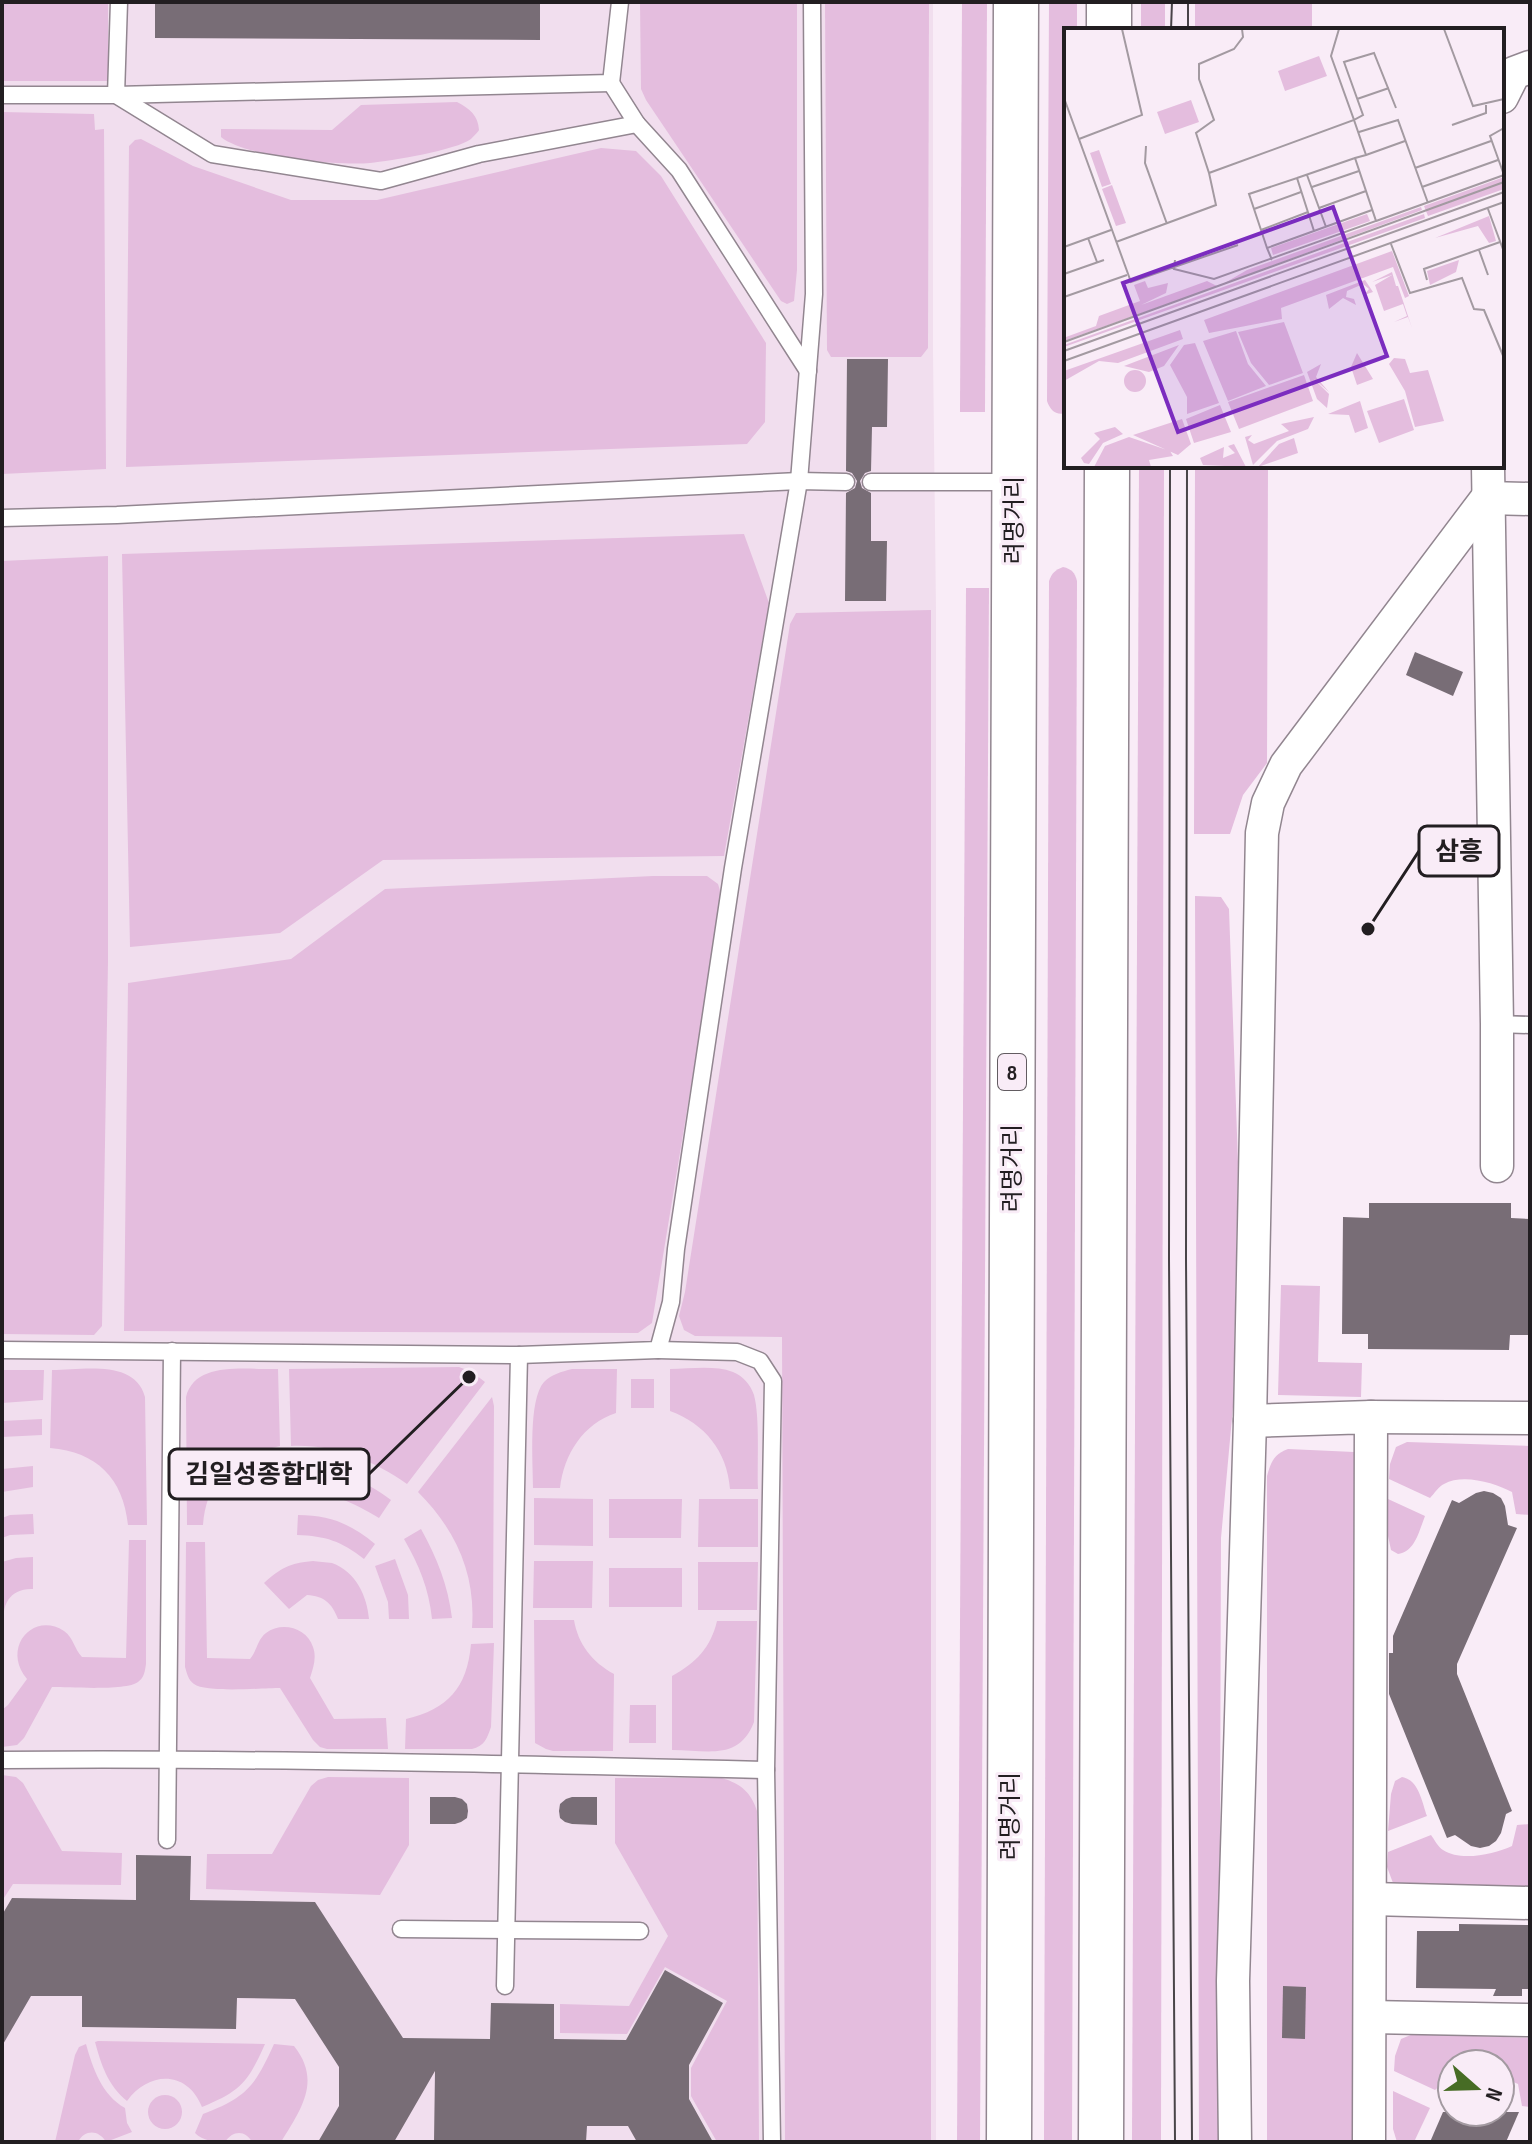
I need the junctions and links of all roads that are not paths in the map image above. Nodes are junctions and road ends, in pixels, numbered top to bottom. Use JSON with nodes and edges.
{"nodes":[{"id":1,"x":119,"y":2,"type":"edge"},
{"id":2,"x":620,"y":2,"type":"edge"},
{"id":3,"x":812,"y":2,"type":"edge"},
{"id":4,"x":1016,"y":2,"type":"edge"},
{"id":5,"x":1109,"y":2,"type":"edge"},
{"id":6,"x":1109,"y":28,"type":"edge"},
{"id":7,"x":1530,"y":67,"type":"edge"},
{"id":8,"x":611,"y":83,"type":"junction"},
{"id":9,"x":1504,"y":93,"type":"edge"},
{"id":10,"x":2,"y":95,"type":"edge"},
{"id":11,"x":116,"y":95,"type":"junction"},
{"id":12,"x":637,"y":124,"type":"junction"},
{"id":13,"x":808,"y":371,"type":"junction"},
{"id":14,"x":1107,"y":468,"type":"edge"},
{"id":15,"x":1488,"y":468,"type":"edge"},
{"id":16,"x":799,"y":481,"type":"junction"},
{"id":17,"x":846,"y":482,"type":"dead end"},
{"id":18,"x":871,"y":482,"type":"dead end"},
{"id":19,"x":1014,"y":482,"type":"junction"},
{"id":20,"x":1487,"y":498,"type":"junction"},
{"id":21,"x":1530,"y":499,"type":"edge"},
{"id":22,"x":2,"y":518,"type":"edge"},
{"id":23,"x":1497,"y":1024,"type":"junction"},
{"id":24,"x":1530,"y":1025,"type":"edge"},
{"id":25,"x":1497,"y":1166,"type":"dead end"},
{"id":26,"x":2,"y":1350,"type":"edge"},
{"id":27,"x":658,"y":1350,"type":"junction"},
{"id":28,"x":172,"y":1351,"type":"junction"},
{"id":29,"x":519,"y":1355,"type":"junction"},
{"id":30,"x":1371,"y":1417,"type":"junction"},
{"id":31,"x":1530,"y":1418,"type":"edge"},
{"id":32,"x":1250,"y":1421,"type":"junction"},
{"id":33,"x":167,"y":1759,"type":"junction"},
{"id":34,"x":2,"y":1760,"type":"edge"},
{"id":35,"x":510,"y":1764,"type":"junction"},
{"id":36,"x":766,"y":1770,"type":"junction"},
{"id":37,"x":167,"y":1840,"type":"dead end"},
{"id":38,"x":1371,"y":1899,"type":"junction"},
{"id":39,"x":1530,"y":1903,"type":"edge"},
{"id":40,"x":401,"y":1929,"type":"dead end"},
{"id":41,"x":507,"y":1929,"type":"junction"},
{"id":42,"x":640,"y":1931,"type":"dead end"},
{"id":43,"x":505,"y":1986,"type":"dead end"},
{"id":44,"x":1370,"y":2017,"type":"junction"},
{"id":45,"x":1530,"y":2020,"type":"edge"},
{"id":46,"x":772,"y":2142,"type":"edge"},
{"id":47,"x":1009,"y":2142,"type":"edge"},
{"id":48,"x":1101,"y":2142,"type":"edge"},
{"id":49,"x":1235,"y":2142,"type":"edge"},
{"id":50,"x":1369,"y":2142,"type":"edge"}],
"edges":[{"from":1,"to":11,"type":"lane"},
{"from":2,"to":8,"type":"lane"},
{"from":3,"to":13,"type":"lane"},
{"from":4,"to":19,"type":"highway","name":"려명거리","number":"8"},
{"from":5,"to":6,"type":"highway"},
{"from":7,"to":9,"type":"street"},
{"from":8,"to":11,"type":"lane"},
{"from":8,"to":12,"type":"lane"},
{"from":10,"to":11,"type":"lane"},
{"from":11,"to":12,"type":"lane"},
{"from":12,"to":13,"type":"lane"},
{"from":13,"to":16,"type":"lane"},
{"from":14,"to":48,"type":"highway"},
{"from":15,"to":20,"type":"street"},
{"from":16,"to":17,"type":"lane"},
{"from":16,"to":22,"type":"lane"},
{"from":16,"to":27,"type":"lane"},
{"from":18,"to":19,"type":"lane"},
{"from":19,"to":47,"type":"highway","name":"려명거리","number":"8"},
{"from":20,"to":21,"type":"street"},
{"from":20,"to":23,"type":"street"},
{"from":20,"to":32,"type":"street"},
{"from":23,"to":24,"type":"lane"},
{"from":23,"to":25,"type":"street"},
{"from":26,"to":28,"type":"lane"},
{"from":27,"to":29,"type":"lane"},
{"from":27,"to":36,"type":"lane"},
{"from":28,"to":29,"type":"lane"},
{"from":28,"to":33,"type":"lane"},
{"from":29,"to":35,"type":"lane"},
{"from":30,"to":31,"type":"street"},
{"from":30,"to":32,"type":"street"},
{"from":30,"to":38,"type":"street"},
{"from":32,"to":49,"type":"street"},
{"from":33,"to":34,"type":"lane"},
{"from":33,"to":35,"type":"lane"},
{"from":33,"to":37,"type":"lane"},
{"from":35,"to":36,"type":"lane"},
{"from":35,"to":41,"type":"lane"},
{"from":36,"to":46,"type":"lane"},
{"from":38,"to":39,"type":"street"},
{"from":38,"to":44,"type":"street"},
{"from":40,"to":41,"type":"lane"},
{"from":41,"to":42,"type":"lane"},
{"from":41,"to":43,"type":"lane"},
{"from":44,"to":45,"type":"street"},
{"from":44,"to":50,"type":"street"}]}
